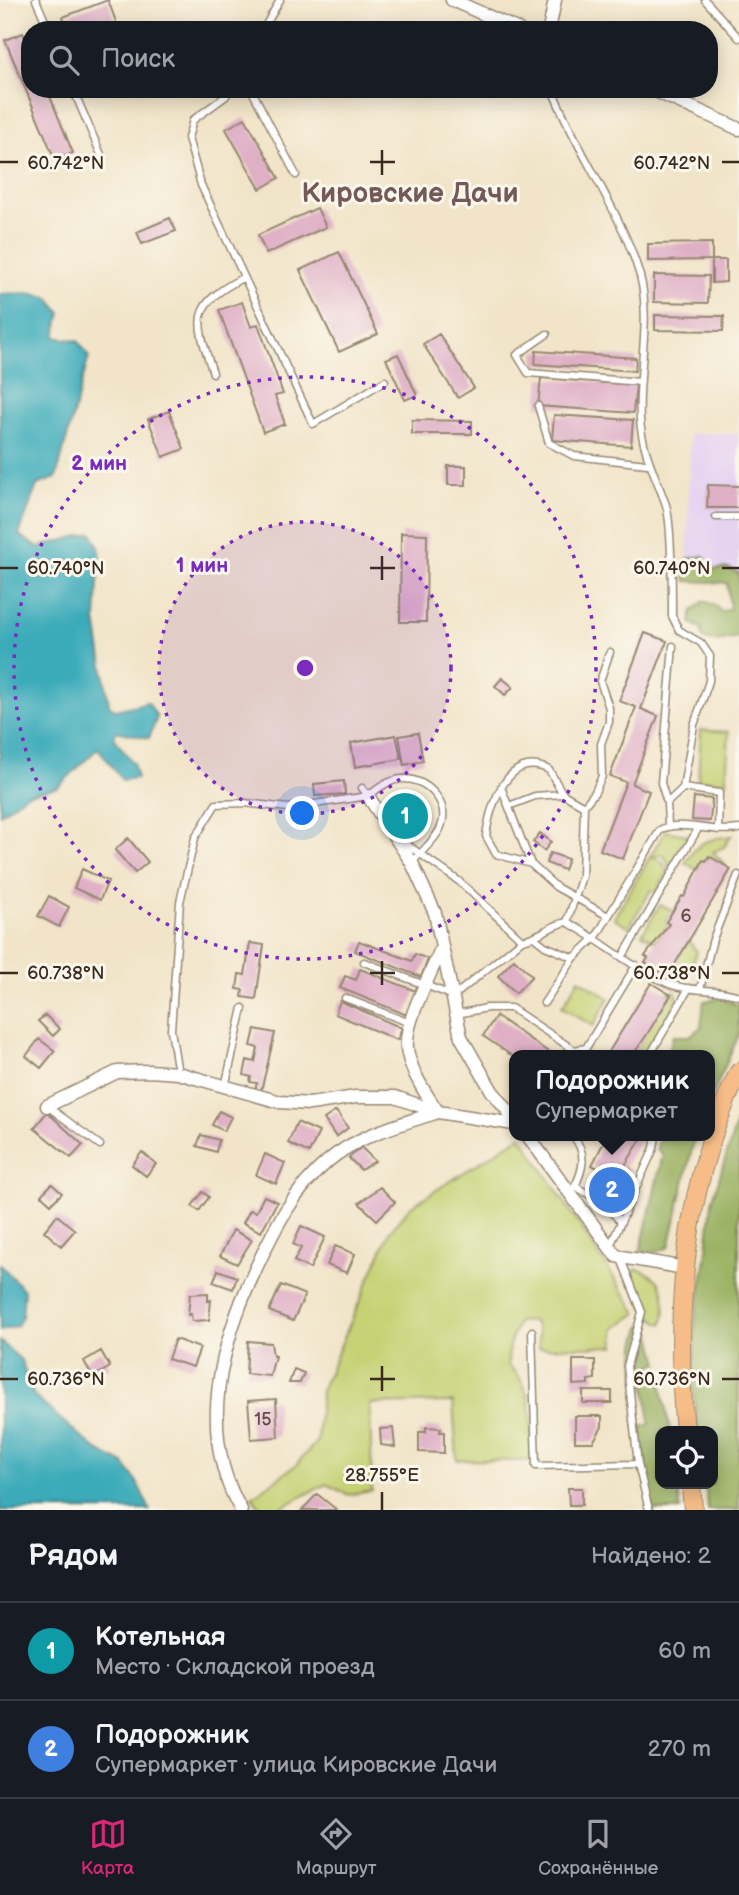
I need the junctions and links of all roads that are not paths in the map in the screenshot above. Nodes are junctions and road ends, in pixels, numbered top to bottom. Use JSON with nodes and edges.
{"nodes":[{"id":1,"x":36,"y":0,"type":"edge"},
{"id":2,"x":280,"y":0,"type":"edge"},
{"id":3,"x":452,"y":0,"type":"edge"},
{"id":4,"x":555,"y":0,"type":"edge"},
{"id":5,"x":705,"y":0,"type":"edge"},
{"id":6,"x":45,"y":21,"type":"edge"},
{"id":7,"x":268,"y":21,"type":"edge"},
{"id":8,"x":499,"y":21,"type":"edge"},
{"id":9,"x":551,"y":21,"type":"edge"},
{"id":10,"x":739,"y":38,"type":"edge"},
{"id":11,"x":78,"y":98,"type":"edge"},
{"id":12,"x":223,"y":98,"type":"edge"},
{"id":13,"x":256,"y":98,"type":"edge"},
{"id":14,"x":556,"y":98,"type":"edge"},
{"id":15,"x":670,"y":98,"type":"edge"},
{"id":16,"x":739,"y":130,"type":"edge"},
{"id":17,"x":102,"y":157,"type":"dead end"},
{"id":18,"x":296,"y":175,"type":"dead end"},
{"id":19,"x":244,"y":277,"type":"junction"},
{"id":20,"x":547,"y":334,"type":"dead end"},
{"id":21,"x":213,"y":373,"type":"dead end"},
{"id":22,"x":385,"y":381,"type":"dead end"},
{"id":23,"x":641,"y":382,"type":"junction"},
{"id":24,"x":538,"y":406,"type":"dead end"},
{"id":25,"x":647,"y":464,"type":"junction"},
{"id":26,"x":716,"y":517,"type":"dead end"},
{"id":27,"x":739,"y":517,"type":"edge"},
{"id":28,"x":673,"y":646,"type":"dead end"},
{"id":29,"x":610,"y":652,"type":"dead end"},
{"id":30,"x":501,"y":787,"type":"junction"},
{"id":31,"x":683,"y":788,"type":"junction"},
{"id":32,"x":365,"y":792,"type":"junction"},
{"id":33,"x":563,"y":794,"type":"junction"},
{"id":34,"x":667,"y":803,"type":"junction"},
{"id":35,"x":509,"y":806,"type":"junction"},
{"id":36,"x":584,"y":806,"type":"junction"},
{"id":37,"x":667,"y":825,"type":"junction"},
{"id":38,"x":698,"y":829,"type":"junction"},
{"id":39,"x":718,"y":830,"type":"junction"},
{"id":40,"x":739,"y":830,"type":"edge"},
{"id":41,"x":416,"y":858,"type":"junction"},
{"id":42,"x":531,"y":864,"type":"junction"},
{"id":43,"x":738,"y":875,"type":"edge"},
{"id":44,"x":575,"y":900,"type":"junction"},
{"id":45,"x":608,"y":916,"type":"junction"},
{"id":46,"x":568,"y":922,"type":"junction"},
{"id":47,"x":535,"y":937,"type":"junction"},
{"id":48,"x":596,"y":937,"type":"junction"},
{"id":49,"x":522,"y":940,"type":"junction"},
{"id":50,"x":442,"y":949,"type":"junction"},
{"id":51,"x":623,"y":956,"type":"junction"},
{"id":52,"x":574,"y":958,"type":"junction"},
{"id":53,"x":364,"y":962,"type":"dead end"},
{"id":54,"x":636,"y":965,"type":"junction"},
{"id":55,"x":426,"y":987,"type":"junction"},
{"id":56,"x":689,"y":988,"type":"junction"},
{"id":57,"x":700,"y":989,"type":"junction"},
{"id":58,"x":454,"y":996,"type":"junction"},
{"id":59,"x":739,"y":996,"type":"edge"},
{"id":60,"x":345,"y":998,"type":"dead end"},
{"id":61,"x":544,"y":1003,"type":"dead end"},
{"id":62,"x":243,"y":1008,"type":"dead end"},
{"id":63,"x":457,"y":1014,"type":"junction"},
{"id":64,"x":411,"y":1023,"type":"junction"},
{"id":65,"x":574,"y":1050,"type":"edge"},
{"id":66,"x":582,"y":1050,"type":"edge"},
{"id":67,"x":653,"y":1050,"type":"edge"},
{"id":68,"x":739,"y":1072,"type":"edge"},
{"id":69,"x":178,"y":1073,"type":"junction"},
{"id":70,"x":225,"y":1087,"type":"junction"},
{"id":71,"x":47,"y":1106,"type":"joint"},
{"id":72,"x":509,"y":1111,"type":"edge"},
{"id":73,"x":438,"y":1112,"type":"junction"},
{"id":74,"x":509,"y":1123,"type":"edge"},
{"id":75,"x":715,"y":1126,"type":"edge"},
{"id":76,"x":531,"y":1141,"type":"edge"},
{"id":77,"x":577,"y":1141,"type":"edge"},
{"id":78,"x":655,"y":1141,"type":"edge"},
{"id":79,"x":710,"y":1141,"type":"edge"},
{"id":80,"x":100,"y":1145,"type":"dead end"},
{"id":81,"x":573,"y":1191,"type":"junction"},
{"id":82,"x":621,"y":1222,"type":"junction"},
{"id":83,"x":609,"y":1248,"type":"junction"},
{"id":84,"x":621,"y":1259,"type":"junction"},
{"id":85,"x":685,"y":1268,"type":"junction"},
{"id":86,"x":532,"y":1331,"type":"dead end"},
{"id":87,"x":685,"y":1426,"type":"edge"},
{"id":88,"x":638,"y":1464,"type":"junction"},
{"id":89,"x":691,"y":1489,"type":"edge"},
{"id":90,"x":241,"y":1510,"type":"edge"},
{"id":91,"x":649,"y":1510,"type":"edge"},
{"id":92,"x":693,"y":1510,"type":"edge"}],
"edges":[{"from":1,"to":6,"type":"lane"},
{"from":2,"to":7,"type":"lane"},
{"from":3,"to":8,"type":"street"},
{"from":4,"to":9,"type":"street"},
{"from":5,"to":10,"type":"lane"},
{"from":11,"to":17,"type":"lane"},
{"from":12,"to":19,"type":"lane"},
{"from":13,"to":18,"type":"lane"},
{"from":14,"to":23,"type":"lane"},
{"from":15,"to":16,"type":"street"},
{"from":19,"to":21,"type":"lane"},
{"from":19,"to":22,"type":"lane"},
{"from":20,"to":23,"type":"lane"},
{"from":23,"to":25,"type":"lane"},
{"from":24,"to":25,"type":"lane"},
{"from":25,"to":31,"type":"lane"},
{"from":26,"to":27,"type":"lane"},
{"from":28,"to":34,"type":"lane"},
{"from":29,"to":36,"type":"lane"},
{"from":30,"to":33,"type":"lane"},
{"from":30,"to":35,"type":"lane"},
{"from":30,"to":42,"type":"lane"},
{"from":31,"to":34,"type":"lane"},
{"from":31,"to":39,"type":"lane"},
{"from":32,"to":41,"type":"street"},
{"from":32,"to":41,"type":"lane"},
{"from":32,"to":69,"type":"lane"},
{"from":33,"to":35,"type":"lane"},
{"from":33,"to":36,"type":"lane"},
{"from":34,"to":37,"type":"lane"},
{"from":35,"to":42,"type":"lane"},
{"from":36,"to":44,"type":"lane"},
{"from":37,"to":38,"type":"lane"},
{"from":37,"to":45,"type":"lane"},
{"from":38,"to":39,"type":"lane"},
{"from":38,"to":51,"type":"lane"},
{"from":39,"to":40,"type":"lane"},
{"from":41,"to":49,"type":"lane"},
{"from":41,"to":50,"type":"street"},
{"from":42,"to":44,"type":"lane"},
{"from":43,"to":57,"type":"lane"},
{"from":44,"to":45,"type":"lane"},
{"from":44,"to":46,"type":"lane"},
{"from":45,"to":48,"type":"lane"},
{"from":46,"to":47,"type":"lane"},
{"from":46,"to":48,"type":"lane"},
{"from":47,"to":49,"type":"lane"},
{"from":47,"to":52,"type":"lane"},
{"from":48,"to":51,"type":"lane"},
{"from":48,"to":52,"type":"lane"},
{"from":49,"to":58,"type":"lane"},
{"from":50,"to":55,"type":"street"},
{"from":50,"to":58,"type":"street"},
{"from":51,"to":54,"type":"lane"},
{"from":52,"to":61,"type":"lane"},
{"from":53,"to":55,"type":"lane"},
{"from":54,"to":56,"type":"lane"},
{"from":54,"to":66,"type":"lane"},
{"from":55,"to":58,"type":"lane"},
{"from":55,"to":64,"type":"street"},
{"from":56,"to":57,"type":"lane"},
{"from":56,"to":67,"type":"lane"},
{"from":57,"to":59,"type":"lane"},
{"from":58,"to":63,"type":"street"},
{"from":60,"to":64,"type":"lane"},
{"from":62,"to":70,"type":"lane"},
{"from":63,"to":65,"type":"lane"},
{"from":63,"to":72,"type":"street"},
{"from":64,"to":73,"type":"street"},
{"from":68,"to":75,"type":"main road"},
{"from":69,"to":70,"type":"street"},
{"from":69,"to":71,"type":"street"},
{"from":70,"to":73,"type":"street"},
{"from":71,"to":80,"type":"lane"},
{"from":73,"to":74,"type":"street"},
{"from":73,"to":90,"type":"street"},
{"from":76,"to":81,"type":"street"},
{"from":77,"to":81,"type":"lane"},
{"from":78,"to":82,"type":"lane"},
{"from":79,"to":85,"type":"main road"},
{"from":81,"to":82,"type":"lane"},
{"from":81,"to":83,"type":"street"},
{"from":82,"to":83,"type":"lane"},
{"from":83,"to":84,"type":"street"},
{"from":84,"to":85,"type":"street"},
{"from":84,"to":88,"type":"lane"},
{"from":85,"to":87,"type":"main road"},
{"from":86,"to":88,"type":"lane"},
{"from":88,"to":91,"type":"lane"},
{"from":89,"to":92,"type":"main road"}]}
